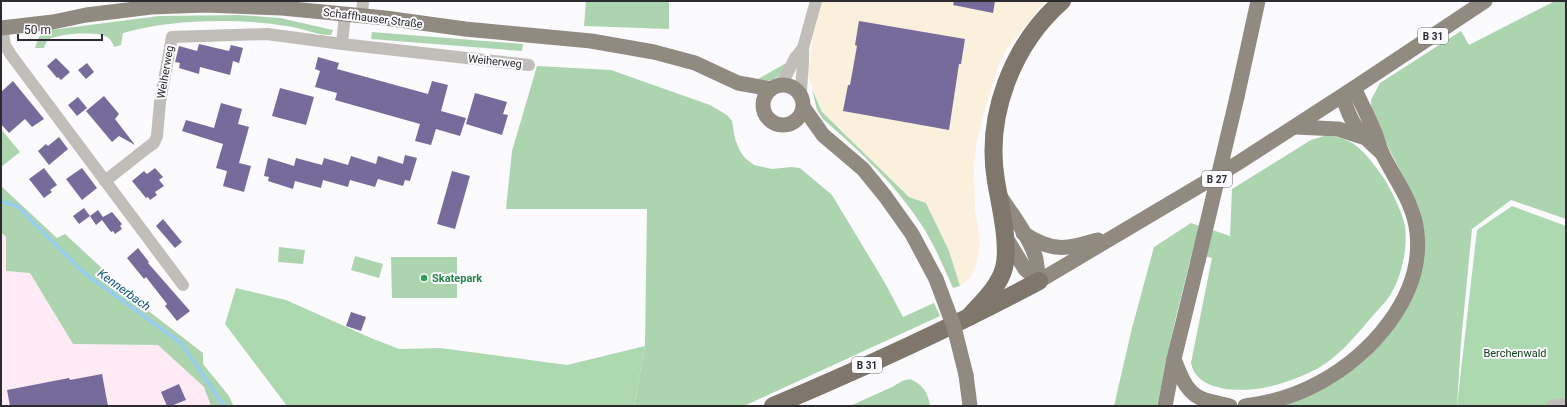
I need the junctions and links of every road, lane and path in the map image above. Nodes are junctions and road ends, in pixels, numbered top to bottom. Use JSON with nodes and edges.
{"nodes":[{"id":1,"x":363,"y":1,"type":"edge"},
{"id":2,"x":816,"y":1,"type":"edge"},
{"id":3,"x":1062,"y":1,"type":"edge"},
{"id":4,"x":1248,"y":1,"type":"edge"},
{"id":5,"x":1258,"y":1,"type":"edge"},
{"id":6,"x":1485,"y":1,"type":"edge"},
{"id":7,"x":345,"y":14,"type":"junction"},
{"id":8,"x":362,"y":16,"type":"junction"},
{"id":9,"x":1,"y":28,"type":"edge"},
{"id":10,"x":342,"y":44,"type":"junction"},
{"id":11,"x":803,"y":48,"type":"junction"},
{"id":12,"x":1246,"y":59,"type":"junction"},
{"id":13,"x":529,"y":65,"type":"dead end"},
{"id":14,"x":738,"y":83,"type":"junction"},
{"id":15,"x":775,"y":87,"type":"junction"},
{"id":16,"x":1349,"y":92,"type":"junction"},
{"id":17,"x":802,"y":101,"type":"junction"},
{"id":18,"x":763,"y":106,"type":"junction"},
{"id":19,"x":793,"y":123,"type":"junction"},
{"id":20,"x":1295,"y":127,"type":"junction"},
{"id":21,"x":823,"y":135,"type":"junction"},
{"id":22,"x":1363,"y":137,"type":"junction"},
{"id":23,"x":1382,"y":154,"type":"junction"},
{"id":24,"x":105,"y":181,"type":"junction"},
{"id":25,"x":998,"y":194,"type":"junction"},
{"id":26,"x":1023,"y":233,"type":"junction"},
{"id":27,"x":1118,"y":235,"type":"junction"},
{"id":28,"x":1005,"y":236,"type":"junction"},
{"id":29,"x":1039,"y":281,"type":"junction"},
{"id":30,"x":183,"y":285,"type":"dead end"},
{"id":31,"x":969,"y":317,"type":"junction"},
{"id":32,"x":1174,"y":359,"type":"junction"},
{"id":33,"x":1566,"y":404,"type":"edge"},
{"id":34,"x":773,"y":406,"type":"edge"},
{"id":35,"x":970,"y":406,"type":"edge"},
{"id":36,"x":1165,"y":406,"type":"edge"},
{"id":37,"x":1230,"y":406,"type":"edge"},
{"id":38,"x":1245,"y":406,"type":"edge"},
{"id":39,"x":1552,"y":406,"type":"edge"}],
"edges":[{"from":1,"to":8,"type":"street"},
{"from":2,"to":11,"type":"street"},
{"from":3,"to":25,"type":"highway"},
{"from":4,"to":12,"type":"main road"},
{"from":5,"to":12,"type":"main road","number":"B 27"},
{"from":6,"to":16,"type":"main road","number":"B 31"},
{"from":7,"to":8,"type":"main road","name":"Schaffhauser Straße"},
{"from":7,"to":9,"type":"main road","name":"Schaffhauser Straße"},
{"from":7,"to":10,"type":"street"},
{"from":8,"to":14,"type":"main road","name":"Schaffhauser Straße"},
{"from":9,"to":24,"type":"street"},
{"from":10,"to":13,"type":"street","name":"Weiherweg"},
{"from":10,"to":24,"type":"street","name":"Weiherweg"},
{"from":11,"to":15,"type":"street"},
{"from":11,"to":17,"type":"street"},
{"from":12,"to":32,"type":"main road","number":"B 27","bridge":true},
{"from":14,"to":15,"type":"main road","name":"Schaffhauser Straße"},
{"from":14,"to":18,"type":"main road","name":"Schaffhauser Straße"},
{"from":15,"to":17,"type":"main road"},
{"from":15,"to":18,"type":"main road"},
{"from":16,"to":20,"type":"main road","number":"B 31"},
{"from":16,"to":22,"type":"main road"},
{"from":16,"to":23,"type":"main road"},
{"from":17,"to":19,"type":"main road"},
{"from":17,"to":21,"type":"main road"},
{"from":18,"to":19,"type":"main road"},
{"from":19,"to":21,"type":"main road"},
{"from":20,"to":22,"type":"main road"},
{"from":20,"to":27,"type":"main road","number":"B 31"},
{"from":21,"to":35,"type":"main road","bridge":true},
{"from":22,"to":23,"type":"main road"},
{"from":23,"to":38,"type":"main road"},
{"from":24,"to":30,"type":"street"},
{"from":25,"to":26,"type":"main road"},
{"from":25,"to":28,"type":"highway"},
{"from":26,"to":27,"type":"main road"},
{"from":26,"to":29,"type":"main road"},
{"from":27,"to":29,"type":"main road","number":"B 31"},
{"from":28,"to":29,"type":"main road"},
{"from":28,"to":31,"type":"highway"},
{"from":29,"to":31,"type":"highway","number":"B 31"},
{"from":31,"to":34,"type":"highway","number":"B 31"},
{"from":32,"to":36,"type":"main road","number":"B 27"},
{"from":32,"to":37,"type":"main road"},
{"from":33,"to":39,"type":"street"}]}
